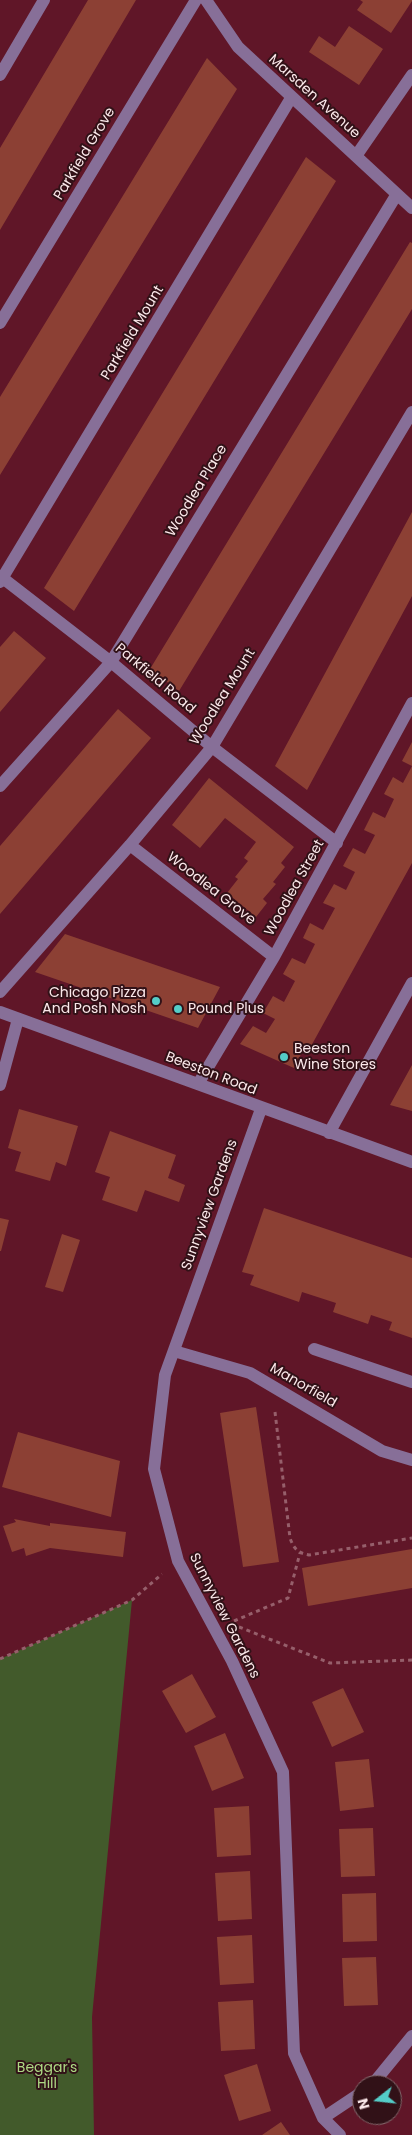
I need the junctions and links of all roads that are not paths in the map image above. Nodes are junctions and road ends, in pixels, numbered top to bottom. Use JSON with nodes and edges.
{"nodes":[{"id":1,"x":44,"y":0,"type":"edge"},
{"id":2,"x":196,"y":0,"type":"edge"},
{"id":3,"x":206,"y":0,"type":"edge"},
{"id":4,"x":0,"y":75,"type":"edge"},
{"id":5,"x":412,"y":75,"type":"edge"},
{"id":6,"x":291,"y":98,"type":"junction"},
{"id":7,"x":356,"y":156,"type":"junction"},
{"id":8,"x":397,"y":194,"type":"junction"},
{"id":9,"x":412,"y":208,"type":"edge"},
{"id":10,"x":0,"y":323,"type":"edge"},
{"id":11,"x":412,"y":412,"type":"edge"},
{"id":12,"x":1,"y":579,"type":"edge"},
{"id":13,"x":110,"y":662,"type":"junction"},
{"id":14,"x":412,"y":704,"type":"edge"},
{"id":15,"x":212,"y":747,"type":"junction"},
{"id":16,"x":0,"y":786,"type":"edge"},
{"id":17,"x":337,"y":843,"type":"junction"},
{"id":18,"x":130,"y":845,"type":"junction"},
{"id":19,"x":274,"y":957,"type":"junction"},
{"id":20,"x":412,"y":983,"type":"edge"},
{"id":21,"x":0,"y":992,"type":"edge"},
{"id":22,"x":0,"y":1012,"type":"edge"},
{"id":23,"x":18,"y":1019,"type":"junction"},
{"id":24,"x":1,"y":1079,"type":"edge"},
{"id":25,"x":198,"y":1084,"type":"junction"},
{"id":26,"x":261,"y":1109,"type":"junction"},
{"id":27,"x":329,"y":1133,"type":"junction"},
{"id":28,"x":412,"y":1162,"type":"edge"},
{"id":29,"x":314,"y":1349,"type":"dead end"},
{"id":30,"x":174,"y":1351,"type":"junction"},
{"id":31,"x":412,"y":1382,"type":"edge"},
{"id":32,"x":412,"y":1460,"type":"edge"},
{"id":33,"x":412,"y":2036,"type":"edge"},
{"id":34,"x":380,"y":2075,"type":"edge"},
{"id":35,"x":352,"y":2098,"type":"edge"},
{"id":36,"x":322,"y":2118,"type":"junction"},
{"id":37,"x":340,"y":2135,"type":"edge"}],
"edges":[{"from":1,"to":4,"type":"street"},
{"from":2,"to":10,"type":"street","name":"Parkfield Grove"},
{"from":3,"to":6,"type":"street","name":"Marsden Avenue"},
{"from":5,"to":7,"type":"street"},
{"from":6,"to":7,"type":"street","name":"Marsden Avenue"},
{"from":6,"to":12,"type":"street","name":"Parkfield Mount"},
{"from":7,"to":8,"type":"street","name":"Marsden Avenue"},
{"from":8,"to":9,"type":"street","name":"Marsden Avenue"},
{"from":8,"to":13,"type":"street","name":"Woodlea Place"},
{"from":11,"to":15,"type":"street","name":"Woodlea Mount"},
{"from":12,"to":13,"type":"street","name":"Parkfield Road"},
{"from":13,"to":15,"type":"street","name":"Parkfield Road"},
{"from":13,"to":16,"type":"street","name":"Woodlea Place"},
{"from":14,"to":17,"type":"street","name":"Woodlea Street"},
{"from":15,"to":17,"type":"street","name":"Parkfield Road"},
{"from":15,"to":18,"type":"street","name":"Woodlea Mount"},
{"from":17,"to":19,"type":"street","name":"Woodlea Street"},
{"from":18,"to":19,"type":"street","name":"Woodlea Grove"},
{"from":18,"to":21,"type":"street","name":"Woodlea Mount"},
{"from":19,"to":25,"type":"street","name":"Woodlea Street"},
{"from":20,"to":27,"type":"street"},
{"from":22,"to":23,"type":"street","name":"Beeston Road"},
{"from":23,"to":24,"type":"street"},
{"from":23,"to":25,"type":"street","name":"Beeston Road"},
{"from":25,"to":26,"type":"street","name":"Beeston Road"},
{"from":26,"to":27,"type":"street","name":"Beeston Road"},
{"from":26,"to":30,"type":"street","name":"Sunnyview Gardens"},
{"from":27,"to":28,"type":"street","name":"Beeston Road"},
{"from":29,"to":31,"type":"street"},
{"from":30,"to":32,"type":"street","name":"Manorfield"},
{"from":30,"to":36,"type":"street","name":"Sunnyview Gardens"},
{"from":33,"to":34,"type":"street"},
{"from":35,"to":36,"type":"street"},
{"from":36,"to":37,"type":"street","name":"Sunnyview Gardens"}]}
